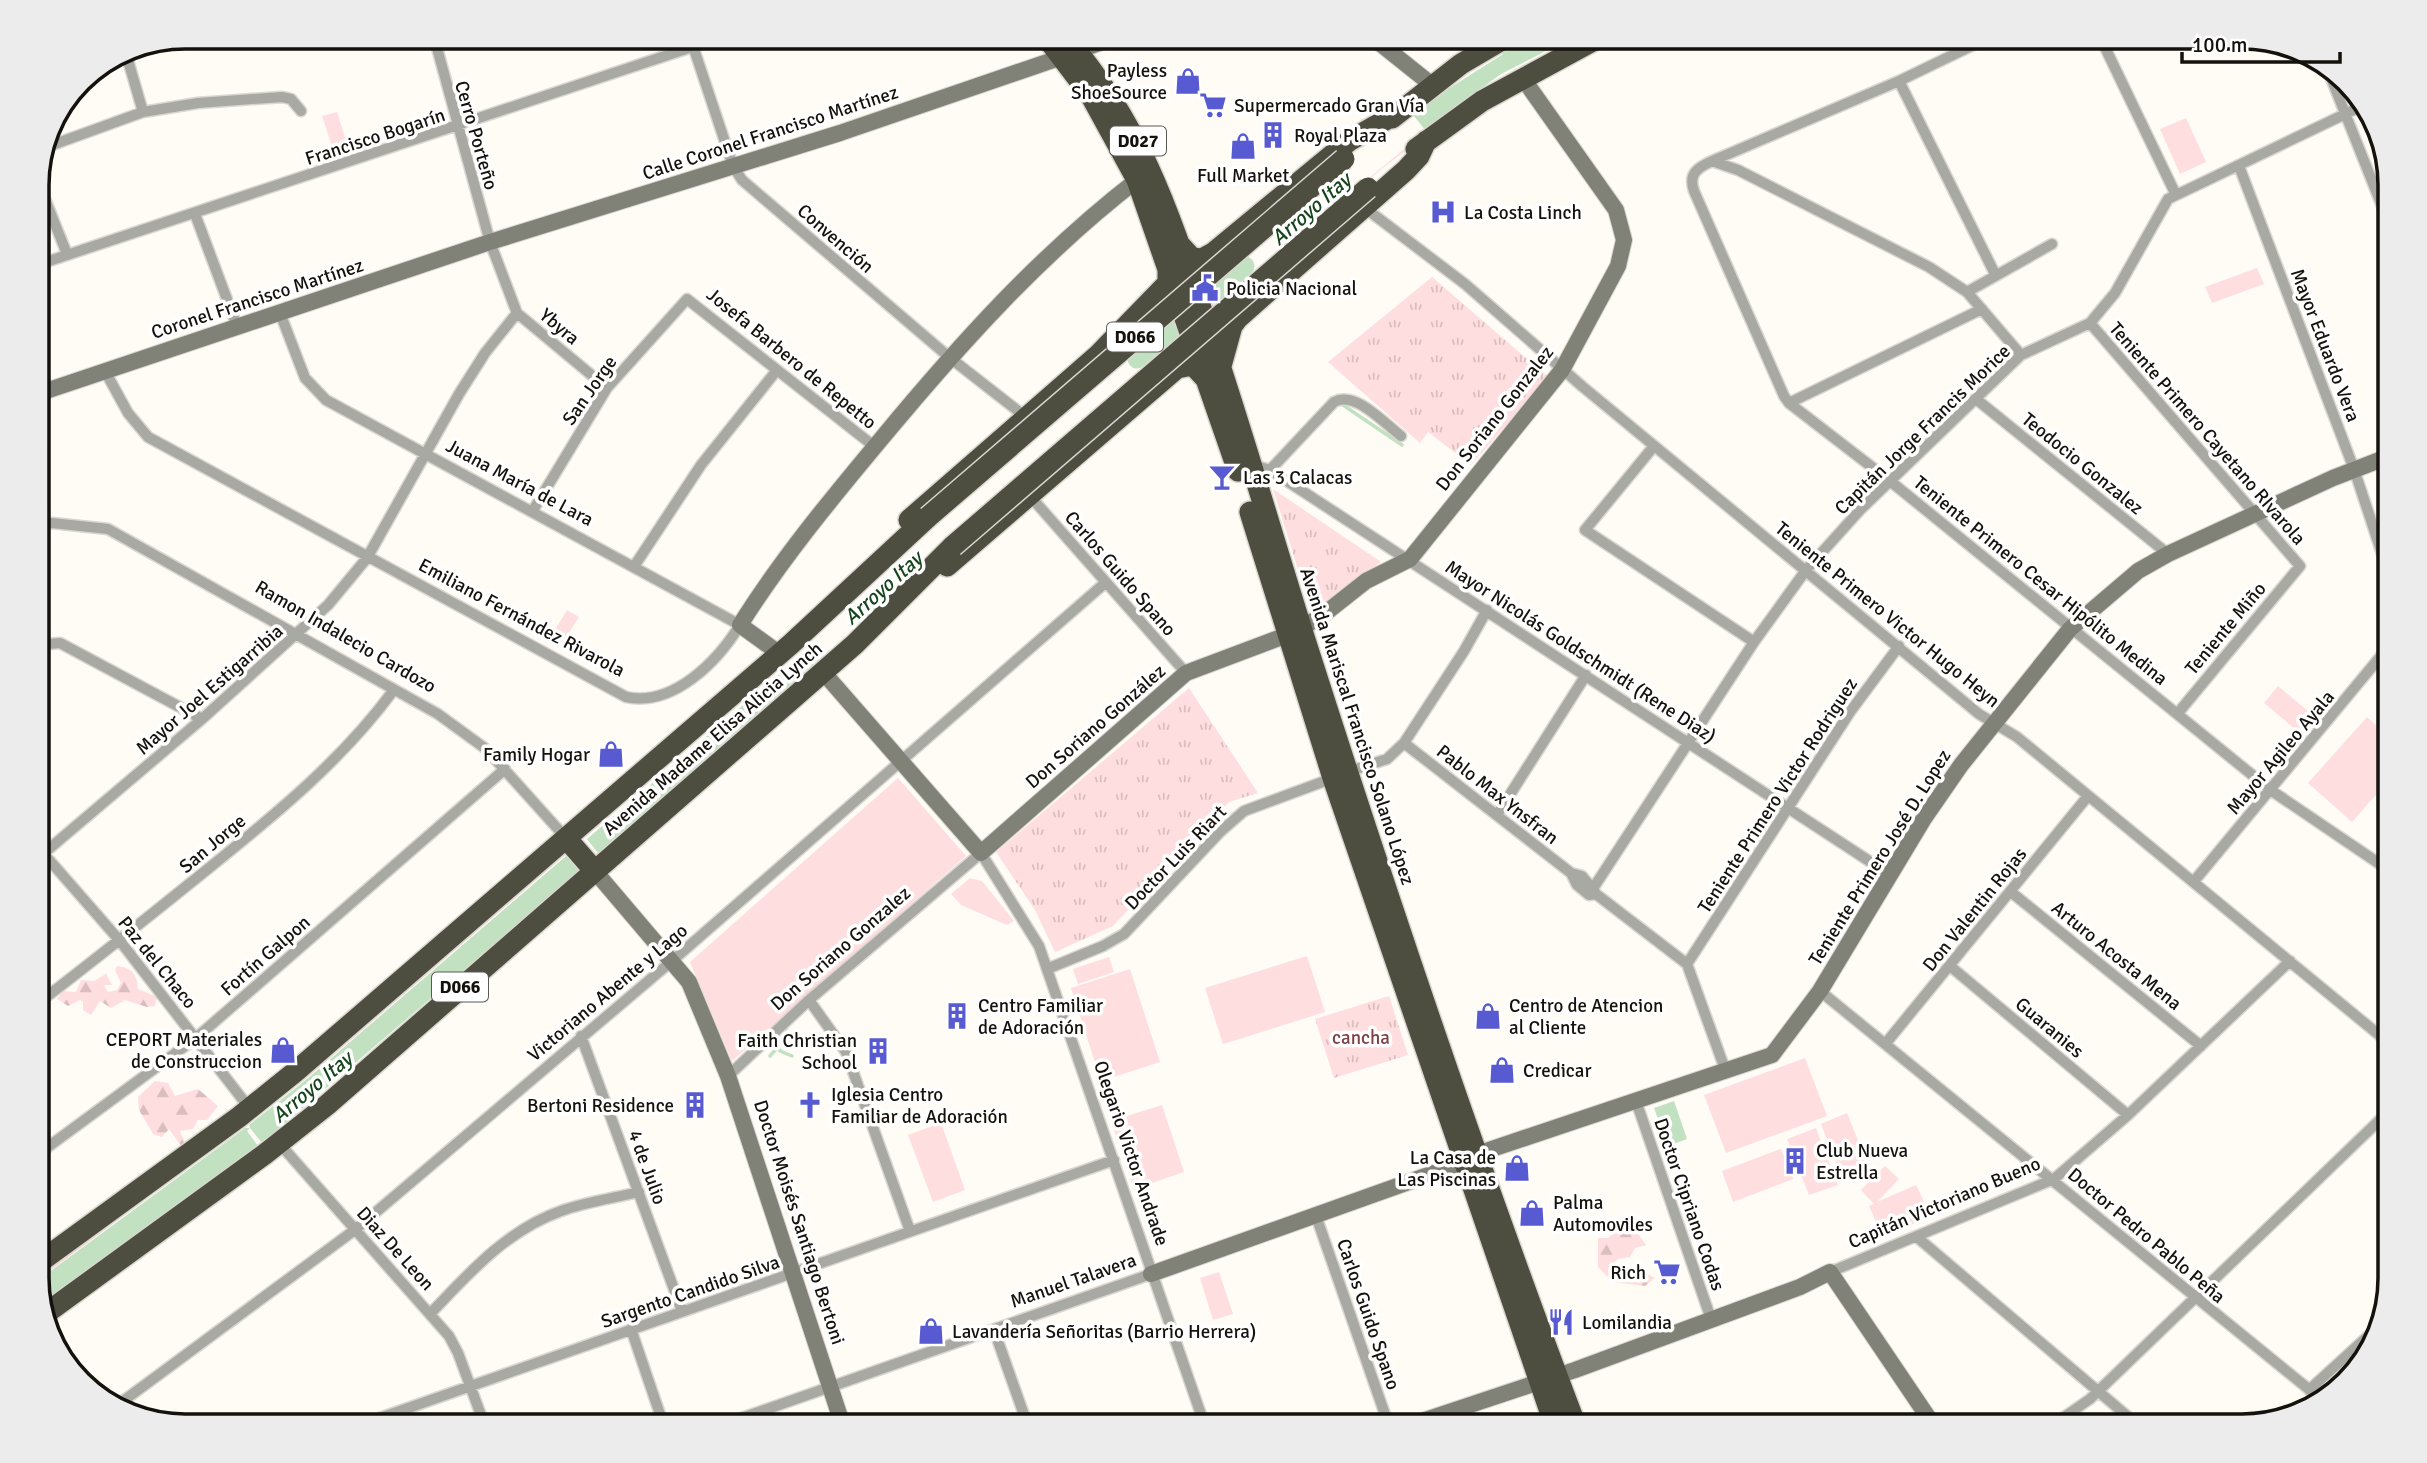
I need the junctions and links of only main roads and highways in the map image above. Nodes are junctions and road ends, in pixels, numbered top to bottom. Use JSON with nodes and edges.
{"nodes":[{"id":1,"x":1069,"y":49,"type":"edge"},
{"id":2,"x":1069,"y":49,"type":"edge"},
{"id":3,"x":1487,"y":49,"type":"edge"},
{"id":4,"x":1577,"y":49,"type":"edge"},
{"id":5,"x":1401,"y":111,"type":"junction"},
{"id":6,"x":1366,"y":198,"type":"junction"},
{"id":7,"x":1178,"y":243,"type":"junction"},
{"id":8,"x":1168,"y":263,"type":"junction"},
{"id":9,"x":1191,"y":304,"type":"junction"},
{"id":10,"x":1214,"y":373,"type":"junction"},
{"id":11,"x":861,"y":578,"type":"junction"},
{"id":12,"x":1294,"y":632,"type":"junction"},
{"id":13,"x":855,"y":644,"type":"junction"},
{"id":14,"x":570,"y":842,"type":"junction"},
{"id":15,"x":591,"y":867,"type":"junction"},
{"id":16,"x":49,"y":1255,"type":"edge"},
{"id":17,"x":53,"y":1308,"type":"edge"},
{"id":18,"x":1549,"y":1378,"type":"junction"},
{"id":19,"x":1554,"y":1414,"type":"edge"},
{"id":20,"x":1569,"y":1414,"type":"edge"}],
"edges":[{"from":1,"to":8,"type":"highway","name":"Avenida Mariscal Francisco Solano López","number":"D027"},
{"from":2,"to":7,"type":"highway","name":"Avenida Mariscal Francisco Solano López","number":"D027"},
{"from":3,"to":5,"type":"highway","name":"Avenida Madame Elisa Alicia Lynch","number":"D066"},
{"from":4,"to":6,"type":"highway","name":"Avenida Madame Elisa Alicia Lynch","number":"D066"},
{"from":5,"to":7,"type":"highway"},
{"from":5,"to":11,"type":"highway","name":"Avenida Madame Elisa Alicia Lynch","number":"D066","bridge":true},
{"from":6,"to":10,"type":"highway"},
{"from":6,"to":13,"type":"highway","name":"Avenida Madame Elisa Alicia Lynch","number":"D066","bridge":true},
{"from":7,"to":9,"type":"highway","name":"Avenida Mariscal Francisco Solano López","number":"D027"},
{"from":8,"to":9,"type":"highway","name":"Avenida Mariscal Francisco Solano López","number":"D027"},
{"from":8,"to":11,"type":"highway"},
{"from":9,"to":10,"type":"highway","name":"Avenida Mariscal Francisco Solano López"},
{"from":10,"to":12,"type":"highway","name":"Avenida Mariscal Francisco Solano López"},
{"from":10,"to":12,"type":"highway","name":"Avenida Mariscal Francisco Solano López"},
{"from":10,"to":13,"type":"highway"},
{"from":11,"to":14,"type":"highway","name":"Avenida Madame Elisa Alicia Lynch","number":"D066"},
{"from":12,"to":18,"type":"highway","name":"Avenida Mariscal Francisco Solano López"},
{"from":13,"to":15,"type":"highway","name":"Avenida Madame Elisa Alicia Lynch","number":"D066"},
{"from":14,"to":15,"type":"highway","name":"Ramon Indalecio Cardozo"},
{"from":14,"to":16,"type":"highway","name":"Avenida Madame Elisa Alicia Lynch","number":"D066"},
{"from":15,"to":17,"type":"highway","name":"Avenida Madame Elisa Alicia Lynch","number":"D066"},
{"from":18,"to":19,"type":"highway","name":"Avenida Mariscal Francisco Solano López"},
{"from":18,"to":20,"type":"highway","name":"Avenida Mariscal Francisco Solano López"}]}
